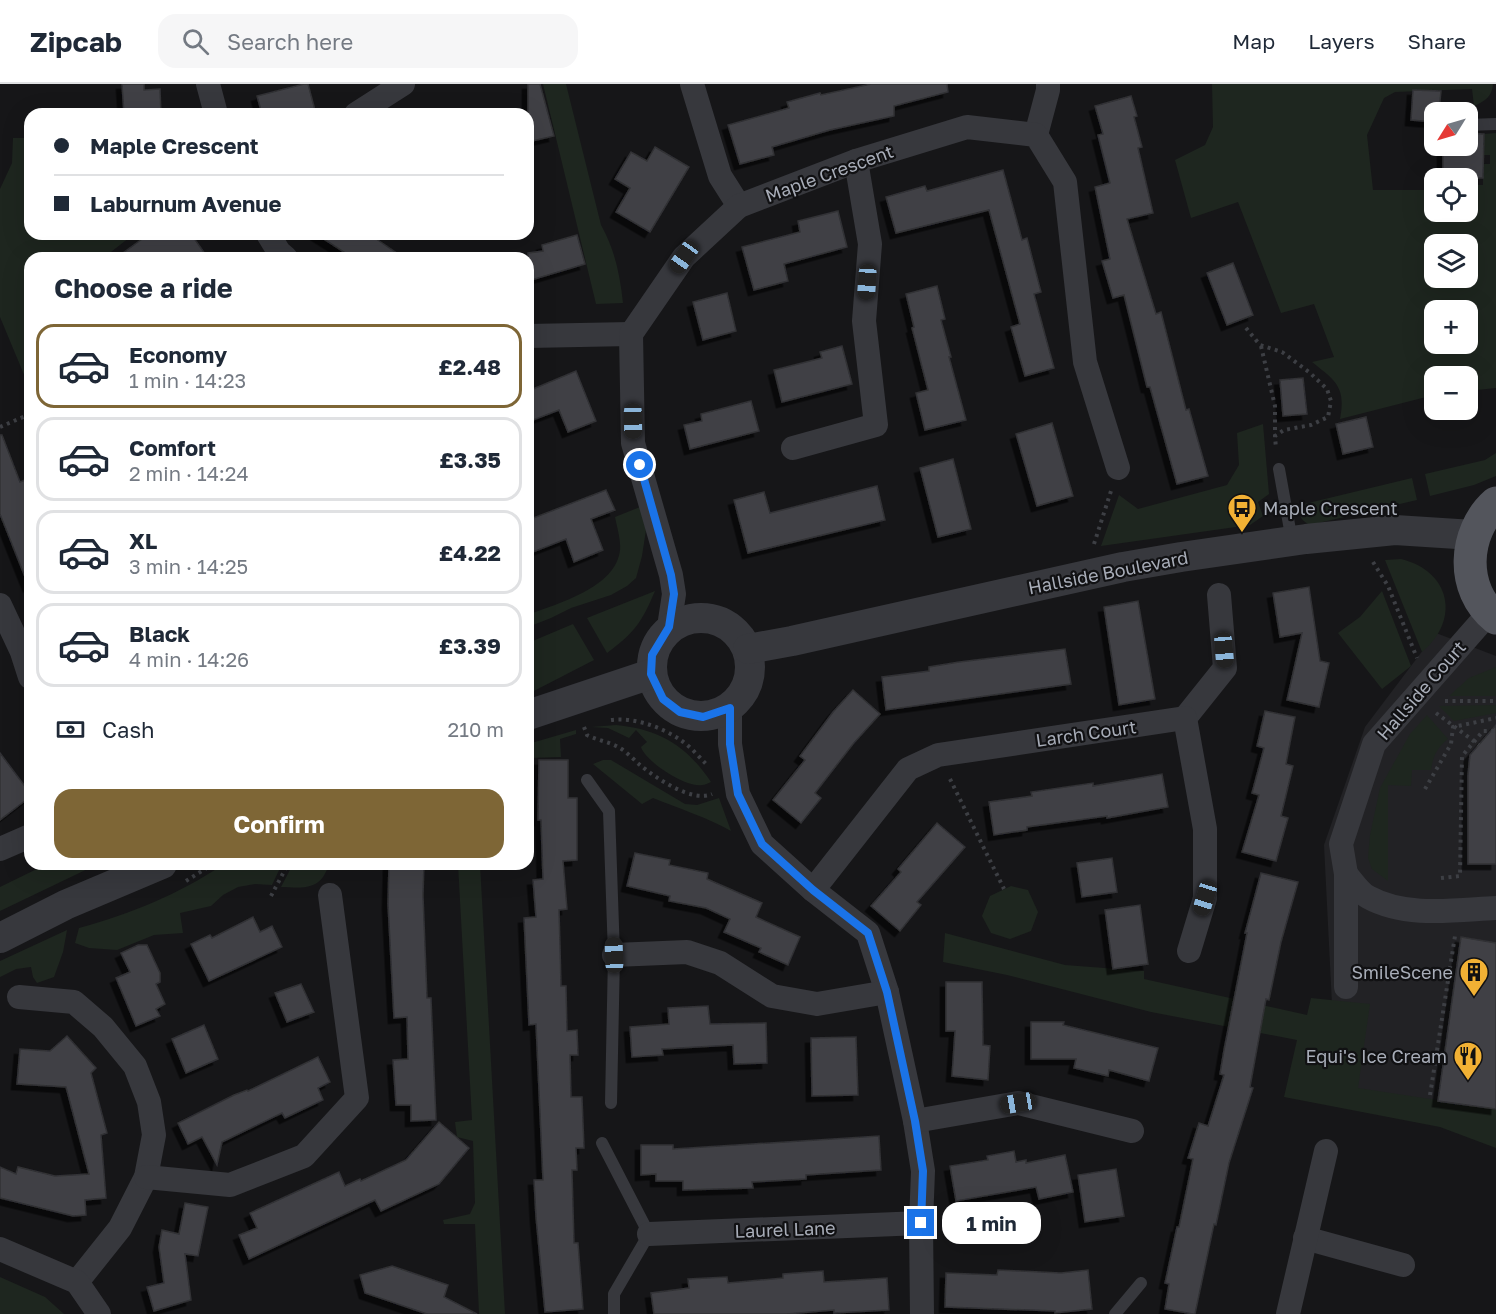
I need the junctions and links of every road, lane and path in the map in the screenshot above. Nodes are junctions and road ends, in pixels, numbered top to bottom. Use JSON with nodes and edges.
{"nodes":[{"id":1,"x":208,"y":84,"type":"edge"},
{"id":2,"x":403,"y":84,"type":"edge"},
{"id":3,"x":692,"y":84,"type":"edge"},
{"id":4,"x":1048,"y":84,"type":"edge"},
{"id":5,"x":214,"y":108,"type":"edge"},
{"id":6,"x":365,"y":108,"type":"edge"},
{"id":7,"x":1478,"y":124,"type":"edge"},
{"id":8,"x":1496,"y":124,"type":"edge"},
{"id":9,"x":1036,"y":135,"type":"junction"},
{"id":10,"x":856,"y":161,"type":"junction"},
{"id":11,"x":739,"y":206,"type":"junction"},
{"id":12,"x":1246,"y":328,"type":"dead end"},
{"id":13,"x":631,"y":334,"type":"junction"},
{"id":14,"x":534,"y":336,"type":"edge"},
{"id":15,"x":1260,"y":345,"type":"junction"},
{"id":16,"x":24,"y":417,"type":"edge"},
{"id":17,"x":0,"y":427,"type":"edge"},
{"id":18,"x":1275,"y":436,"type":"junction"},
{"id":19,"x":793,"y":448,"type":"dead end"},
{"id":20,"x":1118,"y":468,"type":"joint"},
{"id":21,"x":1279,"y":469,"type":"joint"},
{"id":22,"x":1496,"y":503,"type":"edge"},
{"id":23,"x":1473,"y":535,"type":"junction"},
{"id":24,"x":1293,"y":541,"type":"junction"},
{"id":25,"x":1092,"y":550,"type":"dead end"},
{"id":26,"x":1369,"y":556,"type":"dead end"},
{"id":27,"x":1219,"y":595,"type":"dead end"},
{"id":28,"x":0,"y":605,"type":"edge"},
{"id":29,"x":1492,"y":615,"type":"edge"},
{"id":30,"x":669,"y":627,"type":"junction"},
{"id":31,"x":748,"y":649,"type":"junction"},
{"id":32,"x":24,"y":658,"type":"edge"},
{"id":33,"x":1419,"y":663,"type":"dead end"},
{"id":34,"x":651,"y":674,"type":"junction"},
{"id":35,"x":1443,"y":701,"type":"dead end"},
{"id":36,"x":1496,"y":701,"type":"edge"},
{"id":37,"x":730,"y":708,"type":"junction"},
{"id":38,"x":534,"y":713,"type":"edge"},
{"id":39,"x":1436,"y":713,"type":"dead end"},
{"id":40,"x":1185,"y":718,"type":"junction"},
{"id":41,"x":1496,"y":718,"type":"edge"},
{"id":42,"x":601,"y":721,"type":"dead end"},
{"id":43,"x":592,"y":722,"type":"dead end"},
{"id":44,"x":1453,"y":726,"type":"junction"},
{"id":45,"x":1496,"y":731,"type":"edge"},
{"id":46,"x":1476,"y":744,"type":"junction"},
{"id":47,"x":938,"y":755,"type":"junction"},
{"id":48,"x":712,"y":773,"type":"dead end"},
{"id":49,"x":587,"y":780,"type":"dead end"},
{"id":50,"x":721,"y":789,"type":"dead end"},
{"id":51,"x":1425,"y":789,"type":"dead end"},
{"id":52,"x":24,"y":839,"type":"edge"},
{"id":53,"x":0,"y":849,"type":"edge"},
{"id":54,"x":148,"y":870,"type":"edge"},
{"id":55,"x":285,"y":870,"type":"edge"},
{"id":56,"x":1346,"y":874,"type":"junction"},
{"id":57,"x":1442,"y":878,"type":"dead end"},
{"id":58,"x":1004,"y":889,"type":"dead end"},
{"id":59,"x":813,"y":890,"type":"junction"},
{"id":60,"x":330,"y":895,"type":"dead end"},
{"id":61,"x":271,"y":896,"type":"dead end"},
{"id":62,"x":1496,"y":908,"type":"edge"},
{"id":63,"x":1457,"y":926,"type":"dead end"},
{"id":64,"x":0,"y":938,"type":"edge"},
{"id":65,"x":1189,"y":951,"type":"dead end"},
{"id":66,"x":614,"y":955,"type":"junction"},
{"id":67,"x":1346,"y":987,"type":"dead end"},
{"id":68,"x":887,"y":992,"type":"junction"},
{"id":69,"x":19,"y":998,"type":"dead end"},
{"id":70,"x":1430,"y":1095,"type":"dead end"},
{"id":71,"x":611,"y":1103,"type":"dead end"},
{"id":72,"x":915,"y":1121,"type":"junction"},
{"id":73,"x":1132,"y":1131,"type":"dead end"},
{"id":74,"x":602,"y":1143,"type":"dead end"},
{"id":75,"x":1326,"y":1151,"type":"dead end"},
{"id":76,"x":146,"y":1177,"type":"junction"},
{"id":77,"x":921,"y":1223,"type":"junction"},
{"id":78,"x":649,"y":1234,"type":"junction"},
{"id":79,"x":1305,"y":1238,"type":"junction"},
{"id":80,"x":0,"y":1249,"type":"edge"},
{"id":81,"x":1403,"y":1265,"type":"dead end"},
{"id":82,"x":77,"y":1282,"type":"junction"},
{"id":83,"x":1141,"y":1283,"type":"dead end"},
{"id":84,"x":99,"y":1314,"type":"edge"},
{"id":85,"x":614,"y":1314,"type":"edge"},
{"id":86,"x":922,"y":1314,"type":"edge"},
{"id":87,"x":1115,"y":1314,"type":"edge"},
{"id":88,"x":1288,"y":1314,"type":"edge"}],
"edges":[{"from":1,"to":5,"type":"street"},
{"from":2,"to":6,"type":"street"},
{"from":3,"to":11,"type":"street"},
{"from":4,"to":9,"type":"street"},
{"from":7,"to":8,"type":"lane"},
{"from":9,"to":10,"type":"street","name":"Maple Crescent"},
{"from":9,"to":20,"type":"street"},
{"from":10,"to":11,"type":"street","name":"Maple Crescent"},
{"from":10,"to":19,"type":"street"},
{"from":11,"to":13,"type":"street","name":"Maple Crescent"},
{"from":12,"to":15,"type":"path"},
{"from":13,"to":14,"type":"street"},
{"from":13,"to":30,"type":"street"},
{"from":15,"to":18,"type":"path"},
{"from":15,"to":18,"type":"path"},
{"from":16,"to":17,"type":"path"},
{"from":18,"to":21,"type":"path"},
{"from":20,"to":25,"type":"path"},
{"from":21,"to":24,"type":"lane"},
{"from":22,"to":23,"type":"main road"},
{"from":23,"to":24,"type":"street","name":"Hallside Boulevard"},
{"from":23,"to":29,"type":"main road"},
{"from":24,"to":31,"type":"street","name":"Hallside Boulevard"},
{"from":26,"to":33,"type":"path"},
{"from":27,"to":40,"type":"street"},
{"from":28,"to":32,"type":"street"},
{"from":29,"to":56,"type":"street","name":"Hallside Court"},
{"from":30,"to":31,"type":"street"},
{"from":30,"to":34,"type":"street"},
{"from":31,"to":37,"type":"street"},
{"from":34,"to":37,"type":"street"},
{"from":34,"to":38,"type":"street"},
{"from":35,"to":36,"type":"path"},
{"from":37,"to":59,"type":"street"},
{"from":39,"to":44,"type":"path"},
{"from":40,"to":47,"type":"street","name":"Larch Court"},
{"from":40,"to":65,"type":"street"},
{"from":41,"to":44,"type":"path"},
{"from":42,"to":48,"type":"path"},
{"from":43,"to":50,"type":"path"},
{"from":44,"to":46,"type":"path"},
{"from":44,"to":51,"type":"path"},
{"from":45,"to":46,"type":"path"},
{"from":46,"to":57,"type":"path"},
{"from":47,"to":58,"type":"path"},
{"from":47,"to":59,"type":"street","name":"Larch Court"},
{"from":49,"to":66,"type":"lane"},
{"from":52,"to":53,"type":"street"},
{"from":54,"to":64,"type":"street"},
{"from":55,"to":61,"type":"path"},
{"from":56,"to":62,"type":"street"},
{"from":56,"to":67,"type":"street","name":"Hallside Court"},
{"from":59,"to":68,"type":"street"},
{"from":60,"to":76,"type":"street"},
{"from":63,"to":70,"type":"path"},
{"from":66,"to":68,"type":"street"},
{"from":66,"to":71,"type":"lane"},
{"from":68,"to":72,"type":"street"},
{"from":69,"to":76,"type":"street"},
{"from":72,"to":73,"type":"street"},
{"from":72,"to":77,"type":"street"},
{"from":74,"to":78,"type":"lane"},
{"from":75,"to":79,"type":"street"},
{"from":76,"to":82,"type":"street"},
{"from":77,"to":78,"type":"street","name":"Laurel Lane"},
{"from":77,"to":86,"type":"street"},
{"from":78,"to":85,"type":"lane"},
{"from":79,"to":81,"type":"street"},
{"from":79,"to":88,"type":"street"},
{"from":80,"to":82,"type":"street"},
{"from":82,"to":84,"type":"street"},
{"from":83,"to":87,"type":"lane"}]}
